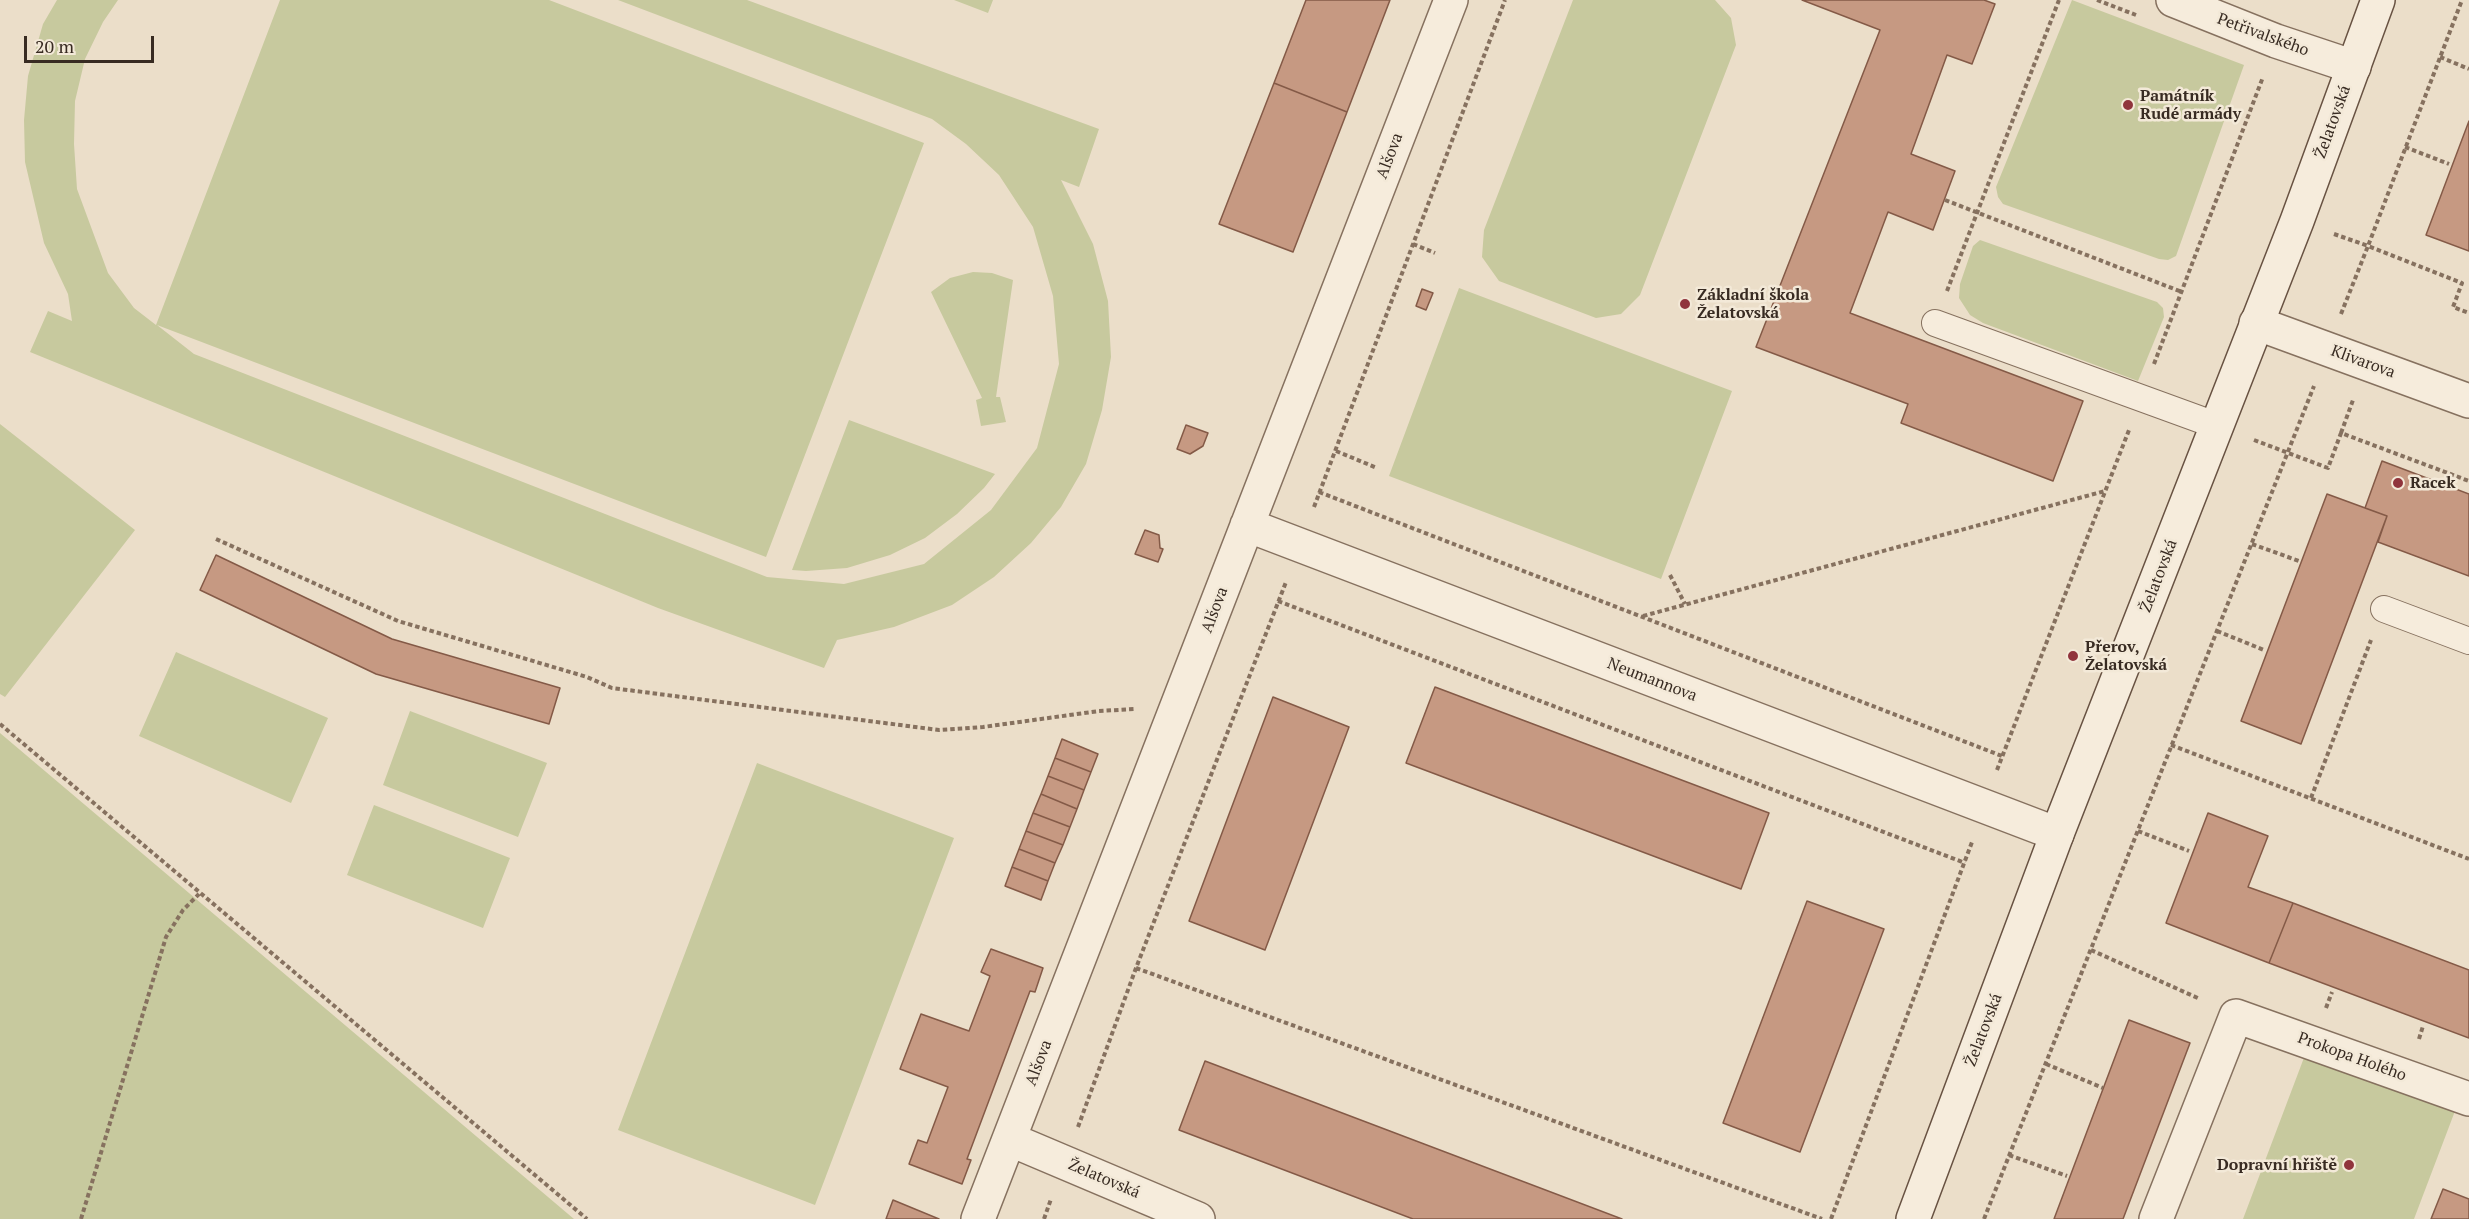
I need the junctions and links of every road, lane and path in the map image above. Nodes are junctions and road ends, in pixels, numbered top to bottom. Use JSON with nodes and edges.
{"nodes":[{"id":1,"x":1451,"y":0,"type":"edge"},
{"id":2,"x":1505,"y":0,"type":"edge"},
{"id":3,"x":2058,"y":0,"type":"edge"},
{"id":4,"x":2173,"y":0,"type":"edge"},
{"id":5,"x":2378,"y":0,"type":"edge"},
{"id":6,"x":2462,"y":0,"type":"edge"},
{"id":7,"x":2276,"y":41,"type":"junction"},
{"id":8,"x":2440,"y":57,"type":"junction"},
{"id":9,"x":2354,"y":67,"type":"junction"},
{"id":10,"x":2469,"y":69,"type":"edge"},
{"id":11,"x":2405,"y":147,"type":"junction"},
{"id":12,"x":2449,"y":164,"type":"dead end"},
{"id":13,"x":1945,"y":200,"type":"dead end"},
{"id":14,"x":1975,"y":214,"type":"junction"},
{"id":15,"x":2297,"y":221,"type":"junction"},
{"id":16,"x":1413,"y":244,"type":"junction"},
{"id":17,"x":2368,"y":246,"type":"junction"},
{"id":18,"x":1435,"y":252,"type":"dead end"},
{"id":19,"x":2182,"y":292,"type":"junction"},
{"id":20,"x":2469,"y":313,"type":"edge"},
{"id":21,"x":1935,"y":323,"type":"joint"},
{"id":22,"x":2256,"y":323,"type":"junction"},
{"id":23,"x":2328,"y":350,"type":"junction"},
{"id":24,"x":2142,"y":399,"type":"junction"},
{"id":25,"x":2353,"y":399,"type":"dead end"},
{"id":26,"x":2469,"y":400,"type":"edge"},
{"id":27,"x":2218,"y":426,"type":"junction"},
{"id":28,"x":2341,"y":433,"type":"junction"},
{"id":29,"x":2251,"y":439,"type":"dead end"},
{"id":30,"x":1336,"y":450,"type":"junction"},
{"id":31,"x":2289,"y":453,"type":"junction"},
{"id":32,"x":1377,"y":468,"type":"dead end"},
{"id":33,"x":2469,"y":481,"type":"edge"},
{"id":34,"x":2105,"y":491,"type":"junction"},
{"id":35,"x":1319,"y":492,"type":"junction"},
{"id":36,"x":1247,"y":525,"type":"junction"},
{"id":37,"x":216,"y":539,"type":"dead end"},
{"id":38,"x":2252,"y":544,"type":"junction"},
{"id":39,"x":1300,"y":546,"type":"junction"},
{"id":40,"x":2299,"y":561,"type":"dead end"},
{"id":41,"x":1670,"y":575,"type":"dead end"},
{"id":42,"x":1278,"y":601,"type":"junction"},
{"id":43,"x":1686,"y":604,"type":"junction"},
{"id":44,"x":2384,"y":609,"type":"joint"},
{"id":45,"x":1641,"y":616,"type":"junction"},
{"id":46,"x":2217,"y":631,"type":"junction"},
{"id":47,"x":2468,"y":639,"type":"edge"},
{"id":48,"x":2264,"y":650,"type":"dead end"},
{"id":49,"x":1174,"y":714,"type":"junction"},
{"id":50,"x":0,"y":724,"type":"edge"},
{"id":51,"x":2171,"y":745,"type":"junction"},
{"id":52,"x":2002,"y":756,"type":"junction"},
{"id":53,"x":2311,"y":798,"type":"junction"},
{"id":54,"x":1986,"y":807,"type":"junction"},
{"id":55,"x":2138,"y":831,"type":"junction"},
{"id":56,"x":2057,"y":834,"type":"junction"},
{"id":57,"x":2188,"y":851,"type":"dead end"},
{"id":58,"x":2469,"y":859,"type":"edge"},
{"id":59,"x":1965,"y":863,"type":"junction"},
{"id":60,"x":199,"y":894,"type":"junction"},
{"id":61,"x":2091,"y":950,"type":"junction"},
{"id":62,"x":1136,"y":968,"type":"junction"},
{"id":63,"x":2185,"y":992,"type":"dead end"},
{"id":64,"x":2046,"y":1065,"type":"junction"},
{"id":65,"x":2103,"y":1088,"type":"dead end"},
{"id":66,"x":2469,"y":1099,"type":"edge"},
{"id":67,"x":1009,"y":1139,"type":"junction"},
{"id":68,"x":2009,"y":1155,"type":"junction"},
{"id":69,"x":1065,"y":1163,"type":"junction"},
{"id":70,"x":2067,"y":1176,"type":"dead end"},
{"id":71,"x":81,"y":1219,"type":"edge"},
{"id":72,"x":587,"y":1219,"type":"edge"},
{"id":73,"x":978,"y":1219,"type":"edge"},
{"id":74,"x":1044,"y":1219,"type":"edge"},
{"id":75,"x":1198,"y":1219,"type":"edge"},
{"id":76,"x":1822,"y":1219,"type":"edge"},
{"id":77,"x":1831,"y":1219,"type":"edge"},
{"id":78,"x":1913,"y":1219,"type":"edge"},
{"id":79,"x":1984,"y":1219,"type":"edge"},
{"id":80,"x":2156,"y":1219,"type":"edge"}],
"edges":[{"from":1,"to":36,"type":"street","name":"Alšova"},
{"from":2,"to":16,"type":"path"},
{"from":3,"to":14,"type":"path"},
{"from":4,"to":7,"type":"street","name":"Petřivalského"},
{"from":5,"to":9,"type":"street","name":"Želatovská"},
{"from":6,"to":8,"type":"path"},
{"from":7,"to":9,"type":"street","name":"Petřivalského"},
{"from":7,"to":19,"type":"path"},
{"from":8,"to":10,"type":"path"},
{"from":8,"to":11,"type":"path"},
{"from":9,"to":15,"type":"street","name":"Želatovská"},
{"from":11,"to":12,"type":"path"},
{"from":11,"to":17,"type":"path"},
{"from":13,"to":14,"type":"path"},
{"from":14,"to":19,"type":"path"},
{"from":14,"to":21,"type":"path"},
{"from":15,"to":17,"type":"path"},
{"from":15,"to":22,"type":"street","name":"Želatovská"},
{"from":16,"to":18,"type":"path"},
{"from":16,"to":30,"type":"path"},
{"from":17,"to":20,"type":"path"},
{"from":17,"to":23,"type":"path"},
{"from":19,"to":24,"type":"path"},
{"from":21,"to":24,"type":"lane"},
{"from":22,"to":23,"type":"street","name":"Klivarova"},
{"from":22,"to":27,"type":"street","name":"Želatovská"},
{"from":23,"to":26,"type":"street","name":"Klivarova"},
{"from":23,"to":31,"type":"path"},
{"from":24,"to":27,"type":"lane"},
{"from":24,"to":34,"type":"path"},
{"from":25,"to":28,"type":"path"},
{"from":27,"to":56,"type":"street","name":"Želatovská"},
{"from":28,"to":31,"type":"path"},
{"from":28,"to":33,"type":"path"},
{"from":29,"to":31,"type":"path"},
{"from":30,"to":32,"type":"path"},
{"from":30,"to":35,"type":"path"},
{"from":31,"to":38,"type":"path"},
{"from":34,"to":43,"type":"path"},
{"from":34,"to":52,"type":"path"},
{"from":35,"to":39,"type":"path"},
{"from":35,"to":45,"type":"path"},
{"from":36,"to":39,"type":"street","name":"Neumannova"},
{"from":36,"to":49,"type":"street","name":"Alšova"},
{"from":37,"to":49,"type":"path"},
{"from":38,"to":40,"type":"path"},
{"from":38,"to":46,"type":"path"},
{"from":39,"to":42,"type":"path"},
{"from":39,"to":54,"type":"street","name":"Neumannova"},
{"from":41,"to":43,"type":"path"},
{"from":42,"to":59,"type":"path"},
{"from":42,"to":62,"type":"path"},
{"from":43,"to":45,"type":"path"},
{"from":44,"to":47,"type":"lane"},
{"from":44,"to":53,"type":"path"},
{"from":45,"to":52,"type":"path"},
{"from":46,"to":48,"type":"path"},
{"from":46,"to":51,"type":"path"},
{"from":49,"to":67,"type":"street","name":"Alšova"},
{"from":50,"to":60,"type":"path"},
{"from":51,"to":53,"type":"path"},
{"from":51,"to":55,"type":"path"},
{"from":52,"to":54,"type":"path"},
{"from":53,"to":58,"type":"path"},
{"from":54,"to":56,"type":"street","name":"Neumannova"},
{"from":54,"to":59,"type":"path"},
{"from":55,"to":57,"type":"path"},
{"from":55,"to":61,"type":"path"},
{"from":56,"to":78,"type":"street","name":"Želatovská"},
{"from":59,"to":77,"type":"path"},
{"from":60,"to":71,"type":"path"},
{"from":60,"to":72,"type":"path"},
{"from":61,"to":63,"type":"path"},
{"from":61,"to":64,"type":"path"},
{"from":62,"to":69,"type":"path"},
{"from":62,"to":76,"type":"path"},
{"from":64,"to":65,"type":"path"},
{"from":64,"to":68,"type":"path"},
{"from":66,"to":80,"type":"street","name":"Prokopa Holého"},
{"from":67,"to":69,"type":"street","name":"Želatovská"},
{"from":67,"to":73,"type":"street","name":"Alšova"},
{"from":68,"to":70,"type":"path"},
{"from":68,"to":79,"type":"path"},
{"from":69,"to":74,"type":"path"},
{"from":69,"to":75,"type":"street","name":"Želatovská"}]}
